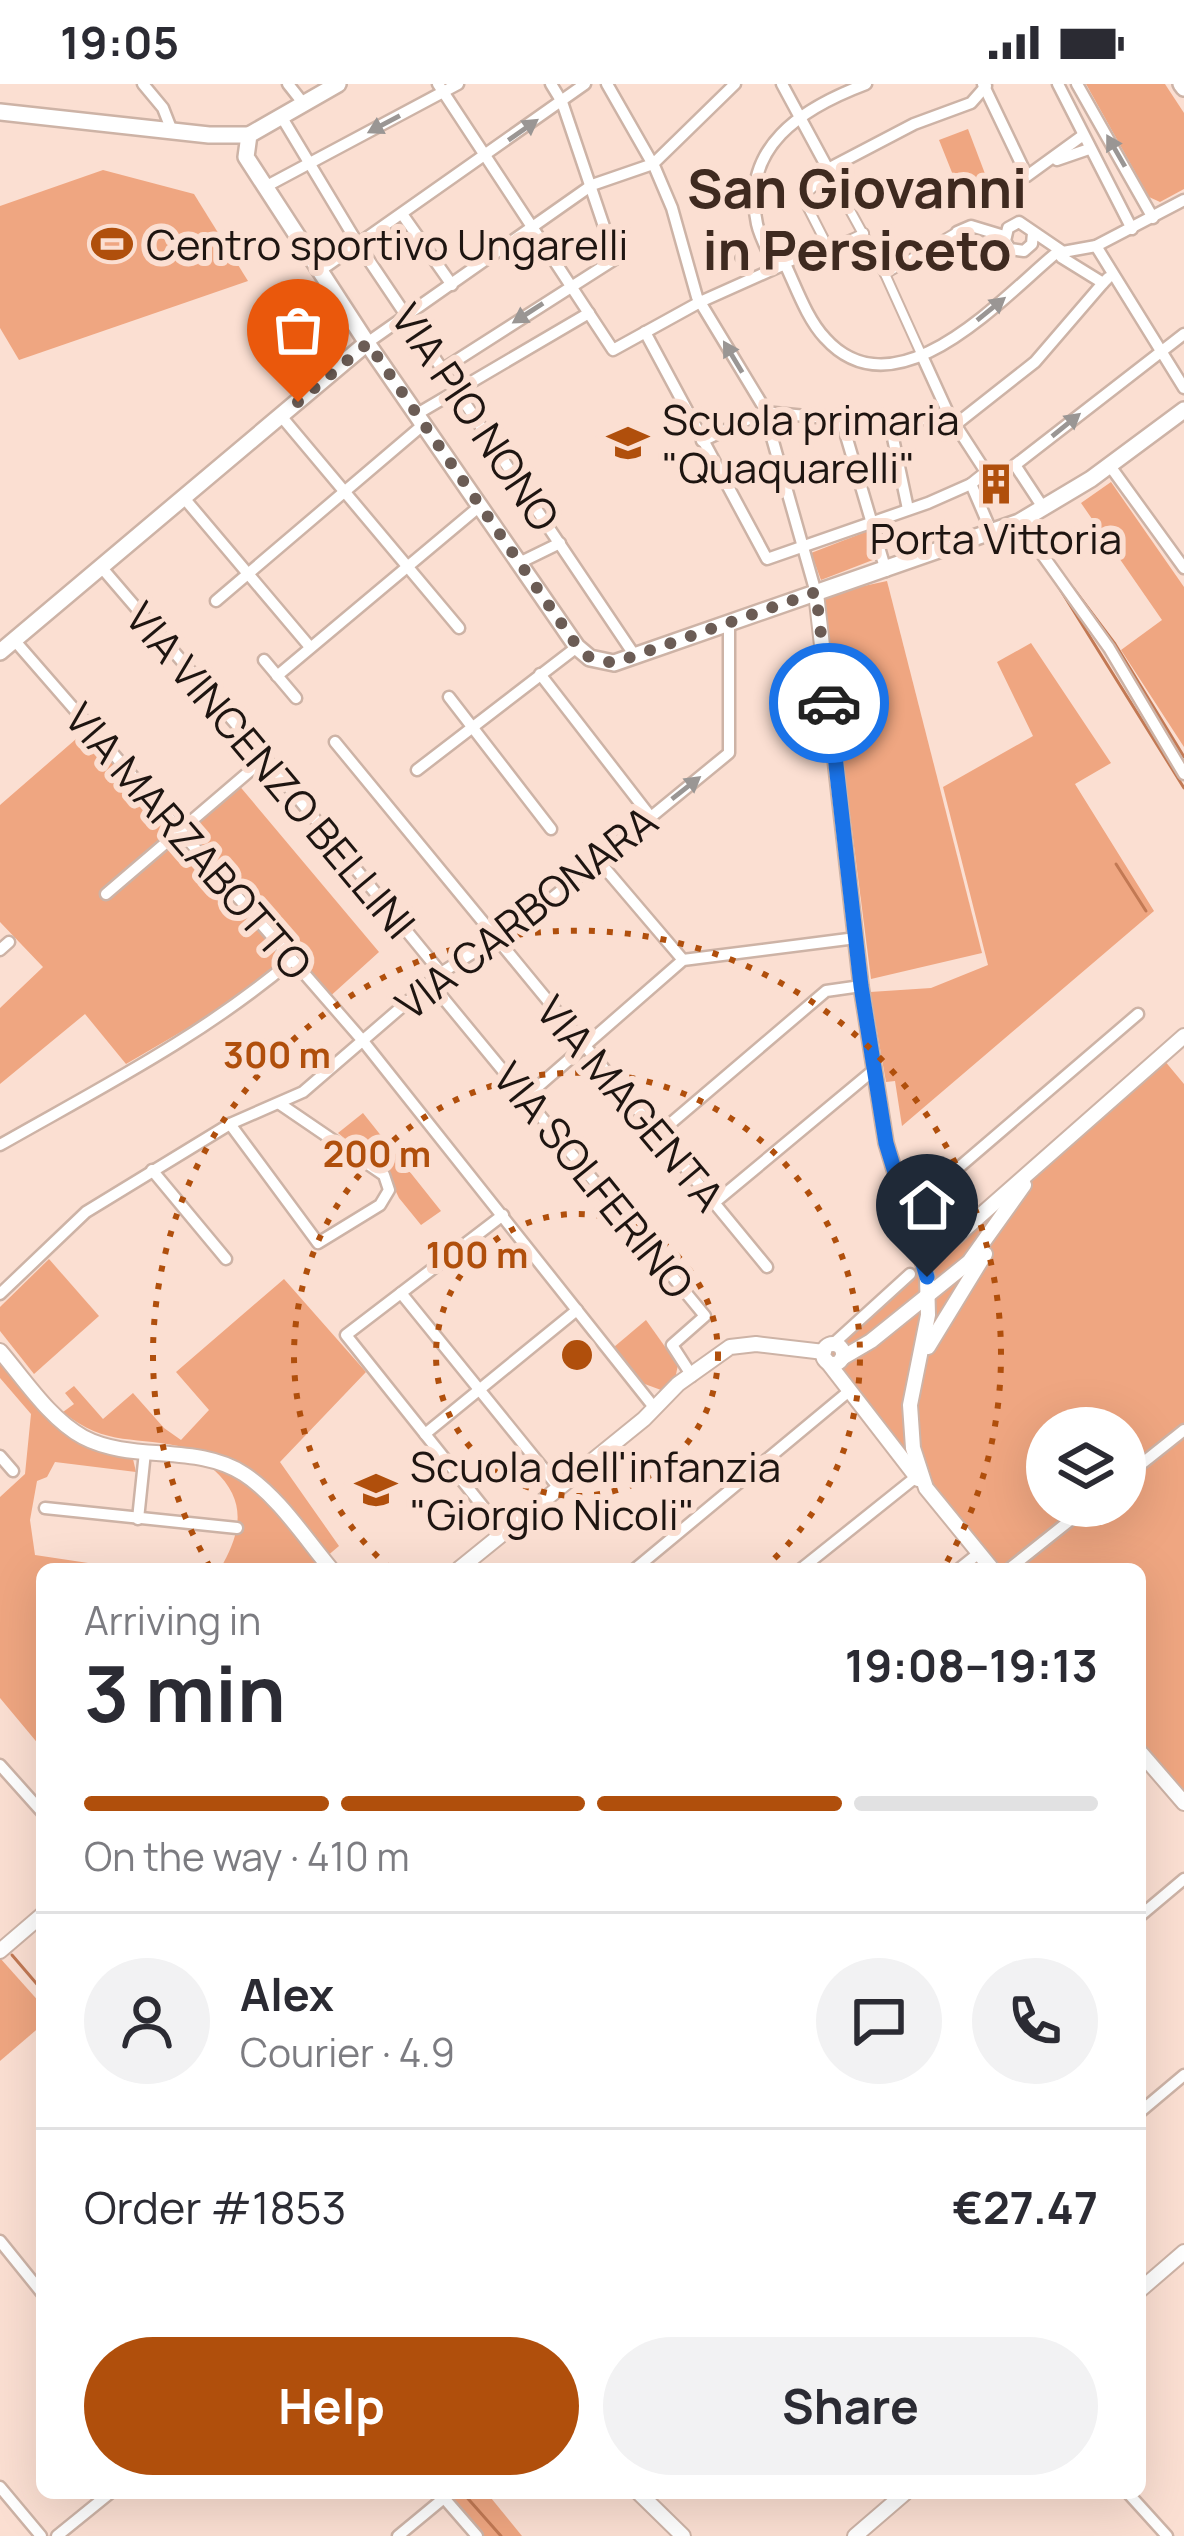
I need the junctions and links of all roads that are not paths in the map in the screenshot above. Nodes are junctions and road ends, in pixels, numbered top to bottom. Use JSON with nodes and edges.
{"nodes":[{"id":1,"x":143,"y":84,"type":"edge"},
{"id":2,"x":288,"y":84,"type":"edge"},
{"id":3,"x":338,"y":84,"type":"edge"},
{"id":4,"x":458,"y":84,"type":"edge"},
{"id":5,"x":551,"y":84,"type":"edge"},
{"id":6,"x":585,"y":84,"type":"edge"},
{"id":7,"x":607,"y":84,"type":"edge"},
{"id":8,"x":735,"y":84,"type":"edge"},
{"id":9,"x":782,"y":84,"type":"edge"},
{"id":10,"x":866,"y":84,"type":"edge"},
{"id":11,"x":1058,"y":84,"type":"edge"},
{"id":12,"x":1077,"y":84,"type":"edge"},
{"id":13,"x":984,"y":85,"type":"edge"},
{"id":14,"x":440,"y":88,"type":"edge"},
{"id":15,"x":562,"y":102,"type":"junction"},
{"id":16,"x":303,"y":103,"type":"junction"},
{"id":17,"x":0,"y":112,"type":"edge"},
{"id":18,"x":281,"y":116,"type":"junction"},
{"id":19,"x":800,"y":118,"type":"junction"},
{"id":20,"x":172,"y":131,"type":"junction"},
{"id":21,"x":1082,"y":136,"type":"junction"},
{"id":22,"x":248,"y":139,"type":"junction"},
{"id":23,"x":1089,"y":149,"type":"junction"},
{"id":24,"x":485,"y":157,"type":"junction"},
{"id":25,"x":1048,"y":163,"type":"junction"},
{"id":26,"x":309,"y":164,"type":"junction"},
{"id":27,"x":653,"y":164,"type":"junction"},
{"id":28,"x":828,"y":170,"type":"junction"},
{"id":29,"x":592,"y":185,"type":"junction"},
{"id":30,"x":265,"y":188,"type":"junction"},
{"id":31,"x":1184,"y":200,"type":"edge"},
{"id":32,"x":402,"y":214,"type":"junction"},
{"id":33,"x":1153,"y":218,"type":"junction"},
{"id":34,"x":533,"y":227,"type":"junction"},
{"id":35,"x":1132,"y":229,"type":"junction"},
{"id":36,"x":957,"y":232,"type":"joint"},
{"id":37,"x":864,"y":233,"type":"junction"},
{"id":38,"x":1033,"y":233,"type":"junction"},
{"id":39,"x":1004,"y":236,"type":"junction"},
{"id":40,"x":358,"y":244,"type":"junction"},
{"id":41,"x":1096,"y":246,"type":"junction"},
{"id":42,"x":1028,"y":249,"type":"junction"},
{"id":43,"x":830,"y":251,"type":"junction"},
{"id":44,"x":1060,"y":254,"type":"junction"},
{"id":45,"x":780,"y":265,"type":"junction"},
{"id":46,"x":321,"y":270,"type":"junction"},
{"id":47,"x":1114,"y":271,"type":"junction"},
{"id":48,"x":884,"y":274,"type":"junction"},
{"id":49,"x":1103,"y":284,"type":"junction"},
{"id":50,"x":452,"y":285,"type":"junction"},
{"id":51,"x":571,"y":285,"type":"junction"},
{"id":52,"x":700,"y":302,"type":"junction"},
{"id":53,"x":590,"y":314,"type":"junction"},
{"id":54,"x":408,"y":316,"type":"junction"},
{"id":55,"x":646,"y":332,"type":"junction"},
{"id":56,"x":1184,"y":334,"type":"edge"},
{"id":57,"x":368,"y":343,"type":"junction"},
{"id":58,"x":1160,"y":352,"type":"junction"},
{"id":59,"x":923,"y":358,"type":"junction"},
{"id":60,"x":443,"y":369,"type":"junction"},
{"id":61,"x":1184,"y":388,"type":"edge"},
{"id":62,"x":458,"y":390,"type":"junction"},
{"id":63,"x":1184,"y":410,"type":"edge"},
{"id":64,"x":764,"y":412,"type":"junction"},
{"id":65,"x":281,"y":416,"type":"junction"},
{"id":66,"x":421,"y":419,"type":"junction"},
{"id":67,"x":952,"y":420,"type":"junction"},
{"id":68,"x":842,"y":422,"type":"junction"},
{"id":69,"x":890,"y":424,"type":"junction"},
{"id":70,"x":702,"y":441,"type":"junction"},
{"id":71,"x":1110,"y":466,"type":"junction"},
{"id":72,"x":971,"y":484,"type":"junction"},
{"id":73,"x":346,"y":492,"type":"junction"},
{"id":74,"x":184,"y":498,"type":"junction"},
{"id":75,"x":480,"y":506,"type":"junction"},
{"id":76,"x":1044,"y":508,"type":"junction"},
{"id":77,"x":908,"y":509,"type":"junction"},
{"id":78,"x":1019,"y":522,"type":"junction"},
{"id":79,"x":870,"y":523,"type":"junction"},
{"id":80,"x":992,"y":533,"type":"junction"},
{"id":81,"x":560,"y":543,"type":"junction"},
{"id":82,"x":803,"y":549,"type":"junction"},
{"id":83,"x":519,"y":563,"type":"junction"},
{"id":84,"x":407,"y":567,"type":"junction"},
{"id":85,"x":102,"y":568,"type":"junction"},
{"id":86,"x":1184,"y":568,"type":"edge"},
{"id":87,"x":886,"y":571,"type":"junction"},
{"id":88,"x":248,"y":573,"type":"junction"},
{"id":89,"x":816,"y":592,"type":"junction"},
{"id":90,"x":216,"y":601,"type":"dead end"},
{"id":91,"x":729,"y":624,"type":"junction"},
{"id":92,"x":459,"y":628,"type":"dead end"},
{"id":93,"x":15,"y":641,"type":"junction"},
{"id":94,"x":577,"y":646,"type":"junction"},
{"id":95,"x":310,"y":647,"type":"junction"},
{"id":96,"x":0,"y":652,"type":"edge"},
{"id":97,"x":635,"y":656,"type":"junction"},
{"id":98,"x":264,"y":660,"type":"dead end"},
{"id":99,"x":540,"y":674,"type":"junction"},
{"id":100,"x":277,"y":676,"type":"junction"},
{"id":101,"x":449,"y":697,"type":"dead end"},
{"id":102,"x":296,"y":698,"type":"dead end"},
{"id":103,"x":472,"y":727,"type":"junction"},
{"id":104,"x":335,"y":742,"type":"dead end"},
{"id":105,"x":265,"y":758,"type":"junction"},
{"id":106,"x":417,"y":770,"type":"dead end"},
{"id":107,"x":1184,"y":774,"type":"edge"},
{"id":108,"x":650,"y":816,"type":"junction"},
{"id":109,"x":551,"y":829,"type":"dead end"},
{"id":110,"x":179,"y":830,"type":"junction"},
{"id":111,"x":597,"y":860,"type":"junction"},
{"id":112,"x":106,"y":894,"type":"dead end"},
{"id":113,"x":495,"y":938,"type":"junction"},
{"id":114,"x":856,"y":938,"type":"junction"},
{"id":115,"x":292,"y":960,"type":"junction"},
{"id":116,"x":683,"y":960,"type":"junction"},
{"id":117,"x":435,"y":978,"type":"junction"},
{"id":118,"x":861,"y":986,"type":"junction"},
{"id":119,"x":1138,"y":1014,"type":"dead end"},
{"id":120,"x":1184,"y":1036,"type":"edge"},
{"id":121,"x":363,"y":1041,"type":"junction"},
{"id":122,"x":583,"y":1046,"type":"junction"},
{"id":123,"x":874,"y":1069,"type":"junction"},
{"id":124,"x":526,"y":1096,"type":"junction"},
{"id":125,"x":280,"y":1104,"type":"junction"},
{"id":126,"x":230,"y":1124,"type":"junction"},
{"id":127,"x":657,"y":1135,"type":"junction"},
{"id":128,"x":0,"y":1145,"type":"edge"},
{"id":129,"x":1055,"y":1150,"type":"junction"},
{"id":130,"x":152,"y":1170,"type":"junction"},
{"id":131,"x":713,"y":1203,"type":"junction"},
{"id":132,"x":909,"y":1214,"type":"junction"},
{"id":133,"x":503,"y":1215,"type":"junction"},
{"id":134,"x":226,"y":1259,"type":"dead end"},
{"id":135,"x":767,"y":1267,"type":"dead end"},
{"id":136,"x":910,"y":1274,"type":"dead end"},
{"id":137,"x":401,"y":1293,"type":"junction"},
{"id":138,"x":0,"y":1294,"type":"edge"},
{"id":139,"x":929,"y":1296,"type":"junction"},
{"id":140,"x":577,"y":1310,"type":"junction"},
{"id":141,"x":0,"y":1351,"type":"edge"},
{"id":142,"x":833,"y":1352,"type":"junction"},
{"id":143,"x":692,"y":1376,"type":"junction"},
{"id":144,"x":914,"y":1382,"type":"junction"},
{"id":145,"x":481,"y":1390,"type":"junction"},
{"id":146,"x":848,"y":1392,"type":"junction"},
{"id":147,"x":653,"y":1406,"type":"junction"},
{"id":148,"x":1184,"y":1430,"type":"edge"},
{"id":149,"x":425,"y":1433,"type":"junction"},
{"id":150,"x":145,"y":1452,"type":"junction"},
{"id":151,"x":0,"y":1456,"type":"edge"},
{"id":152,"x":1146,"y":1460,"type":"edge"},
{"id":153,"x":13,"y":1471,"type":"dead end"},
{"id":154,"x":921,"y":1482,"type":"junction"},
{"id":155,"x":560,"y":1488,"type":"junction"},
{"id":156,"x":45,"y":1508,"type":"dead end"},
{"id":157,"x":138,"y":1519,"type":"junction"},
{"id":158,"x":1062,"y":1527,"type":"edge"},
{"id":159,"x":237,"y":1528,"type":"dead end"},
{"id":160,"x":503,"y":1533,"type":"junction"},
{"id":161,"x":979,"y":1553,"type":"junction"},
{"id":162,"x":326,"y":1563,"type":"edge"},
{"id":163,"x":466,"y":1563,"type":"edge"},
{"id":164,"x":642,"y":1563,"type":"edge"},
{"id":165,"x":809,"y":1563,"type":"edge"},
{"id":166,"x":966,"y":1563,"type":"edge"},
{"id":167,"x":987,"y":1563,"type":"edge"},
{"id":168,"x":1017,"y":1563,"type":"edge"},
{"id":169,"x":1146,"y":1759,"type":"edge"},
{"id":170,"x":0,"y":1765,"type":"edge"},
{"id":171,"x":1165,"y":1783,"type":"junction"},
{"id":172,"x":1184,"y":1792,"type":"edge"},
{"id":173,"x":1184,"y":1803,"type":"edge"},
{"id":174,"x":36,"y":1805,"type":"edge"},
{"id":175,"x":1184,"y":1879,"type":"edge"},
{"id":176,"x":1146,"y":1911,"type":"edge"},
{"id":177,"x":36,"y":1920,"type":"edge"},
{"id":178,"x":0,"y":1951,"type":"edge"},
{"id":179,"x":1184,"y":2075,"type":"edge"},
{"id":180,"x":1146,"y":2107,"type":"edge"},
{"id":181,"x":0,"y":2241,"type":"edge"},
{"id":182,"x":1184,"y":2252,"type":"edge"},
{"id":183,"x":1146,"y":2285,"type":"edge"},
{"id":184,"x":36,"y":2286,"type":"edge"},
{"id":185,"x":0,"y":2487,"type":"edge"},
{"id":186,"x":103,"y":2499,"type":"edge"},
{"id":187,"x":442,"y":2499,"type":"edge"},
{"id":188,"x":450,"y":2499,"type":"edge"},
{"id":189,"x":645,"y":2499,"type":"edge"},
{"id":190,"x":898,"y":2499,"type":"edge"},
{"id":191,"x":1133,"y":2499,"type":"edge"},
{"id":192,"x":41,"y":2536,"type":"edge"},
{"id":193,"x":57,"y":2536,"type":"edge"},
{"id":194,"x":398,"y":2536,"type":"edge"},
{"id":195,"x":477,"y":2536,"type":"edge"},
{"id":196,"x":683,"y":2536,"type":"edge"},
{"id":197,"x":855,"y":2536,"type":"edge"},
{"id":198,"x":1166,"y":2536,"type":"edge"}],
"edges":[{"from":1,"to":20,"type":"street"},
{"from":2,"to":16,"type":"street"},
{"from":3,"to":16,"type":"main road"},
{"from":4,"to":14,"type":"street"},
{"from":5,"to":15,"type":"street"},
{"from":6,"to":15,"type":"street"},
{"from":7,"to":27,"type":"street"},
{"from":8,"to":27,"type":"street"},
{"from":9,"to":19,"type":"street"},
{"from":10,"to":19,"type":"street"},
{"from":11,"to":21,"type":"street"},
{"from":33,"to":12,"type":"street","one_way":true},
{"from":13,"to":25,"type":"street"},
{"from":13,"to":28,"type":"street"},
{"from":14,"to":24,"type":"street"},
{"from":14,"to":26,"type":"street","one_way":true},
{"from":24,"to":15,"type":"street","one_way":true},
{"from":15,"to":29,"type":"street"},
{"from":16,"to":18,"type":"main road"},
{"from":17,"to":20,"type":"main road"},
{"from":18,"to":22,"type":"main road"},
{"from":18,"to":26,"type":"street","name":"VIA PIO NONO"},
{"from":19,"to":28,"type":"street"},
{"from":19,"to":45,"type":"street"},
{"from":20,"to":22,"type":"main road"},
{"from":21,"to":23,"type":"street"},
{"from":21,"to":25,"type":"street"},
{"from":22,"to":30,"type":"main road"},
{"from":23,"to":25,"type":"street"},
{"from":23,"to":35,"type":"street"},
{"from":24,"to":32,"type":"street"},
{"from":24,"to":34,"type":"street"},
{"from":26,"to":30,"type":"street"},
{"from":26,"to":40,"type":"street","name":"VIA PIO NONO"},
{"from":27,"to":29,"type":"street"},
{"from":27,"to":52,"type":"street"},
{"from":28,"to":37,"type":"street"},
{"from":28,"to":43,"type":"street"},
{"from":29,"to":34,"type":"street"},
{"from":29,"to":51,"type":"street"},
{"from":30,"to":46,"type":"main road"},
{"from":31,"to":33,"type":"street"},
{"from":32,"to":40,"type":"street"},
{"from":32,"to":50,"type":"street"},
{"from":33,"to":35,"type":"street"},
{"from":34,"to":50,"type":"street"},
{"from":34,"to":51,"type":"street"},
{"from":35,"to":41,"type":"street"},
{"from":36,"to":39,"type":"street"},
{"from":36,"to":48,"type":"street"},
{"from":37,"to":43,"type":"street"},
{"from":37,"to":48,"type":"street"},
{"from":38,"to":39,"type":"street"},
{"from":38,"to":42,"type":"street"},
{"from":38,"to":44,"type":"street"},
{"from":39,"to":42,"type":"street"},
{"from":40,"to":46,"type":"street"},
{"from":40,"to":54,"type":"street","name":"VIA PIO NONO"},
{"from":41,"to":44,"type":"street"},
{"from":41,"to":47,"type":"street"},
{"from":42,"to":44,"type":"street"},
{"from":43,"to":45,"type":"street"},
{"from":44,"to":49,"type":"street"},
{"from":59,"to":44,"type":"street","one_way":true},
{"from":45,"to":52,"type":"street"},
{"from":45,"to":59,"type":"street"},
{"from":46,"to":57,"type":"main road"},
{"from":47,"to":49,"type":"street"},
{"from":47,"to":58,"type":"street"},
{"from":48,"to":59,"type":"street"},
{"from":49,"to":67,"type":"street"},
{"from":50,"to":54,"type":"street"},
{"from":51,"to":53,"type":"street"},
{"from":51,"to":60,"type":"street","one_way":true},
{"from":52,"to":55,"type":"street"},
{"from":64,"to":52,"type":"street","one_way":true},
{"from":53,"to":55,"type":"street"},
{"from":53,"to":62,"type":"street"},
{"from":54,"to":57,"type":"street"},
{"from":54,"to":60,"type":"street","name":"VIA PIO NONO"},
{"from":55,"to":70,"type":"street"},
{"from":56,"to":58,"type":"street"},
{"from":57,"to":65,"type":"main road"},
{"from":57,"to":66,"type":"main road"},
{"from":58,"to":61,"type":"street"},
{"from":76,"to":58,"type":"street","one_way":true},
{"from":59,"to":67,"type":"street"},
{"from":60,"to":62,"type":"street","name":"VIA PIO NONO"},
{"from":62,"to":66,"type":"street"},
{"from":62,"to":81,"type":"street","name":"VIA PIO NONO"},
{"from":63,"to":71,"type":"main road"},
{"from":64,"to":68,"type":"street"},
{"from":64,"to":70,"type":"street"},
{"from":64,"to":82,"type":"street"},
{"from":65,"to":73,"type":"street"},
{"from":65,"to":74,"type":"main road"},
{"from":66,"to":73,"type":"street"},
{"from":66,"to":75,"type":"main road"},
{"from":67,"to":69,"type":"street"},
{"from":67,"to":72,"type":"street"},
{"from":68,"to":69,"type":"street"},
{"from":68,"to":79,"type":"street"},
{"from":69,"to":77,"type":"street"},
{"from":70,"to":82,"type":"street"},
{"from":71,"to":76,"type":"main road"},
{"from":71,"to":86,"type":"street"},
{"from":72,"to":77,"type":"street"},
{"from":72,"to":80,"type":"street"},
{"from":73,"to":84,"type":"street"},
{"from":73,"to":88,"type":"street"},
{"from":74,"to":85,"type":"main road"},
{"from":74,"to":88,"type":"street"},
{"from":75,"to":83,"type":"main road"},
{"from":75,"to":84,"type":"street"},
{"from":76,"to":78,"type":"main road"},
{"from":77,"to":79,"type":"street"},
{"from":78,"to":80,"type":"main road"},
{"from":78,"to":107,"type":"street"},
{"from":79,"to":82,"type":"street"},
{"from":79,"to":87,"type":"street"},
{"from":80,"to":87,"type":"main road"},
{"from":81,"to":83,"type":"street"},
{"from":81,"to":97,"type":"street","name":"VIA PIO NONO"},
{"from":82,"to":89,"type":"street"},
{"from":83,"to":94,"type":"main road"},
{"from":84,"to":92,"type":"street"},
{"from":84,"to":95,"type":"street"},
{"from":85,"to":93,"type":"main road"},
{"from":85,"to":105,"type":"street","name":"VIA VINCENZO BELLINI"},
{"from":87,"to":89,"type":"main road"},
{"from":88,"to":90,"type":"street"},
{"from":88,"to":95,"type":"street"},
{"from":89,"to":91,"type":"main road"},
{"from":89,"to":114,"type":"street"},
{"from":91,"to":97,"type":"main road"},
{"from":108,"to":91,"type":"street","name":"VIA CARBONARA","one_way":true},
{"from":93,"to":96,"type":"main road"},
{"from":93,"to":110,"type":"street","name":"VIA MARZABOTTO"},
{"from":94,"to":97,"type":"main road"},
{"from":94,"to":99,"type":"street"},
{"from":95,"to":100,"type":"street"},
{"from":98,"to":100,"type":"street"},
{"from":99,"to":103,"type":"street"},
{"from":99,"to":108,"type":"street"},
{"from":100,"to":102,"type":"street"},
{"from":101,"to":103,"type":"street"},
{"from":103,"to":106,"type":"street"},
{"from":103,"to":109,"type":"street"},
{"from":104,"to":113,"type":"street","name":"VIA MAGENTA"},
{"from":105,"to":110,"type":"street"},
{"from":105,"to":117,"type":"street","name":"VIA VINCENZO BELLINI"},
{"from":108,"to":111,"type":"street","name":"VIA CARBONARA"},
{"from":110,"to":112,"type":"street"},
{"from":110,"to":115,"type":"street","name":"VIA MARZABOTTO"},
{"from":111,"to":113,"type":"street","name":"VIA CARBONARA"},
{"from":111,"to":116,"type":"street"},
{"from":113,"to":117,"type":"street","name":"VIA CARBONARA"},
{"from":113,"to":122,"type":"street","name":"VIA MAGENTA"},
{"from":114,"to":116,"type":"street"},
{"from":114,"to":118,"type":"street"},
{"from":115,"to":121,"type":"street","name":"VIA MARZABOTTO"},
{"from":115,"to":128,"type":"street"},
{"from":116,"to":122,"type":"street"},
{"from":117,"to":121,"type":"street","name":"VIA CARBONARA"},
{"from":117,"to":124,"type":"street","name":"VIA SOLFERINO"},
{"from":118,"to":123,"type":"street"},
{"from":118,"to":127,"type":"street"},
{"from":119,"to":132,"type":"street"},
{"from":120,"to":129,"type":"street"},
{"from":121,"to":125,"type":"street","name":"VIA CARBONARA"},
{"from":121,"to":133,"type":"street","name":"VIA MARZABOTTO"},
{"from":122,"to":124,"type":"street"},
{"from":122,"to":127,"type":"street","name":"VIA MAGENTA"},
{"from":123,"to":131,"type":"street"},
{"from":123,"to":132,"type":"street"},
{"from":124,"to":143,"type":"street","name":"VIA SOLFERINO"},
{"from":125,"to":126,"type":"street","name":"VIA CARBONARA"},
{"from":125,"to":126,"type":"street"},
{"from":126,"to":130,"type":"street","name":"VIA CARBONARA"},
{"from":127,"to":131,"type":"street","name":"VIA MAGENTA"},
{"from":129,"to":132,"type":"street"},
{"from":129,"to":139,"type":"street"},
{"from":129,"to":144,"type":"street"},
{"from":130,"to":134,"type":"street"},
{"from":130,"to":138,"type":"street","name":"VIA CARBONARA"},
{"from":131,"to":135,"type":"street","name":"VIA MAGENTA"},
{"from":132,"to":139,"type":"street"},
{"from":133,"to":137,"type":"street"},
{"from":133,"to":140,"type":"street","name":"VIA MARZABOTTO"},
{"from":136,"to":142,"type":"street"},
{"from":137,"to":145,"type":"street"},
{"from":137,"to":149,"type":"street"},
{"from":139,"to":142,"type":"street"},
{"from":139,"to":144,"type":"street"},
{"from":140,"to":145,"type":"street"},
{"from":140,"to":147,"type":"street","name":"VIA MARZABOTTO"},
{"from":141,"to":150,"type":"street"},
{"from":142,"to":143,"type":"street"},
{"from":142,"to":146,"type":"street"},
{"from":143,"to":147,"type":"street"},
{"from":144,"to":154,"type":"street"},
{"from":145,"to":149,"type":"street"},
{"from":145,"to":155,"type":"street"},
{"from":146,"to":154,"type":"street"},
{"from":146,"to":164,"type":"street"},
{"from":147,"to":155,"type":"street"},
{"from":148,"to":152,"type":"street"},
{"from":149,"to":160,"type":"street"},
{"from":150,"to":157,"type":"street"},
{"from":150,"to":162,"type":"street"},
{"from":151,"to":153,"type":"street"},
{"from":154,"to":161,"type":"street"},
{"from":154,"to":165,"type":"street"},
{"from":155,"to":160,"type":"street"},
{"from":156,"to":157,"type":"street"},
{"from":157,"to":159,"type":"street"},
{"from":158,"to":168,"type":"street"},
{"from":160,"to":163,"type":"street"},
{"from":161,"to":166,"type":"street"},
{"from":161,"to":167,"type":"street"},
{"from":169,"to":171,"type":"street"},
{"from":170,"to":174,"type":"street"},
{"from":171,"to":172,"type":"street"},
{"from":171,"to":173,"type":"street"},
{"from":175,"to":176,"type":"street"},
{"from":177,"to":178,"type":"street"},
{"from":179,"to":180,"type":"street"},
{"from":181,"to":184,"type":"street"},
{"from":182,"to":183,"type":"street"},
{"from":185,"to":192,"type":"street"},
{"from":186,"to":193,"type":"street"},
{"from":187,"to":194,"type":"street"},
{"from":188,"to":195,"type":"street"},
{"from":189,"to":196,"type":"street"},
{"from":190,"to":197,"type":"street"},
{"from":191,"to":198,"type":"street"}]}
